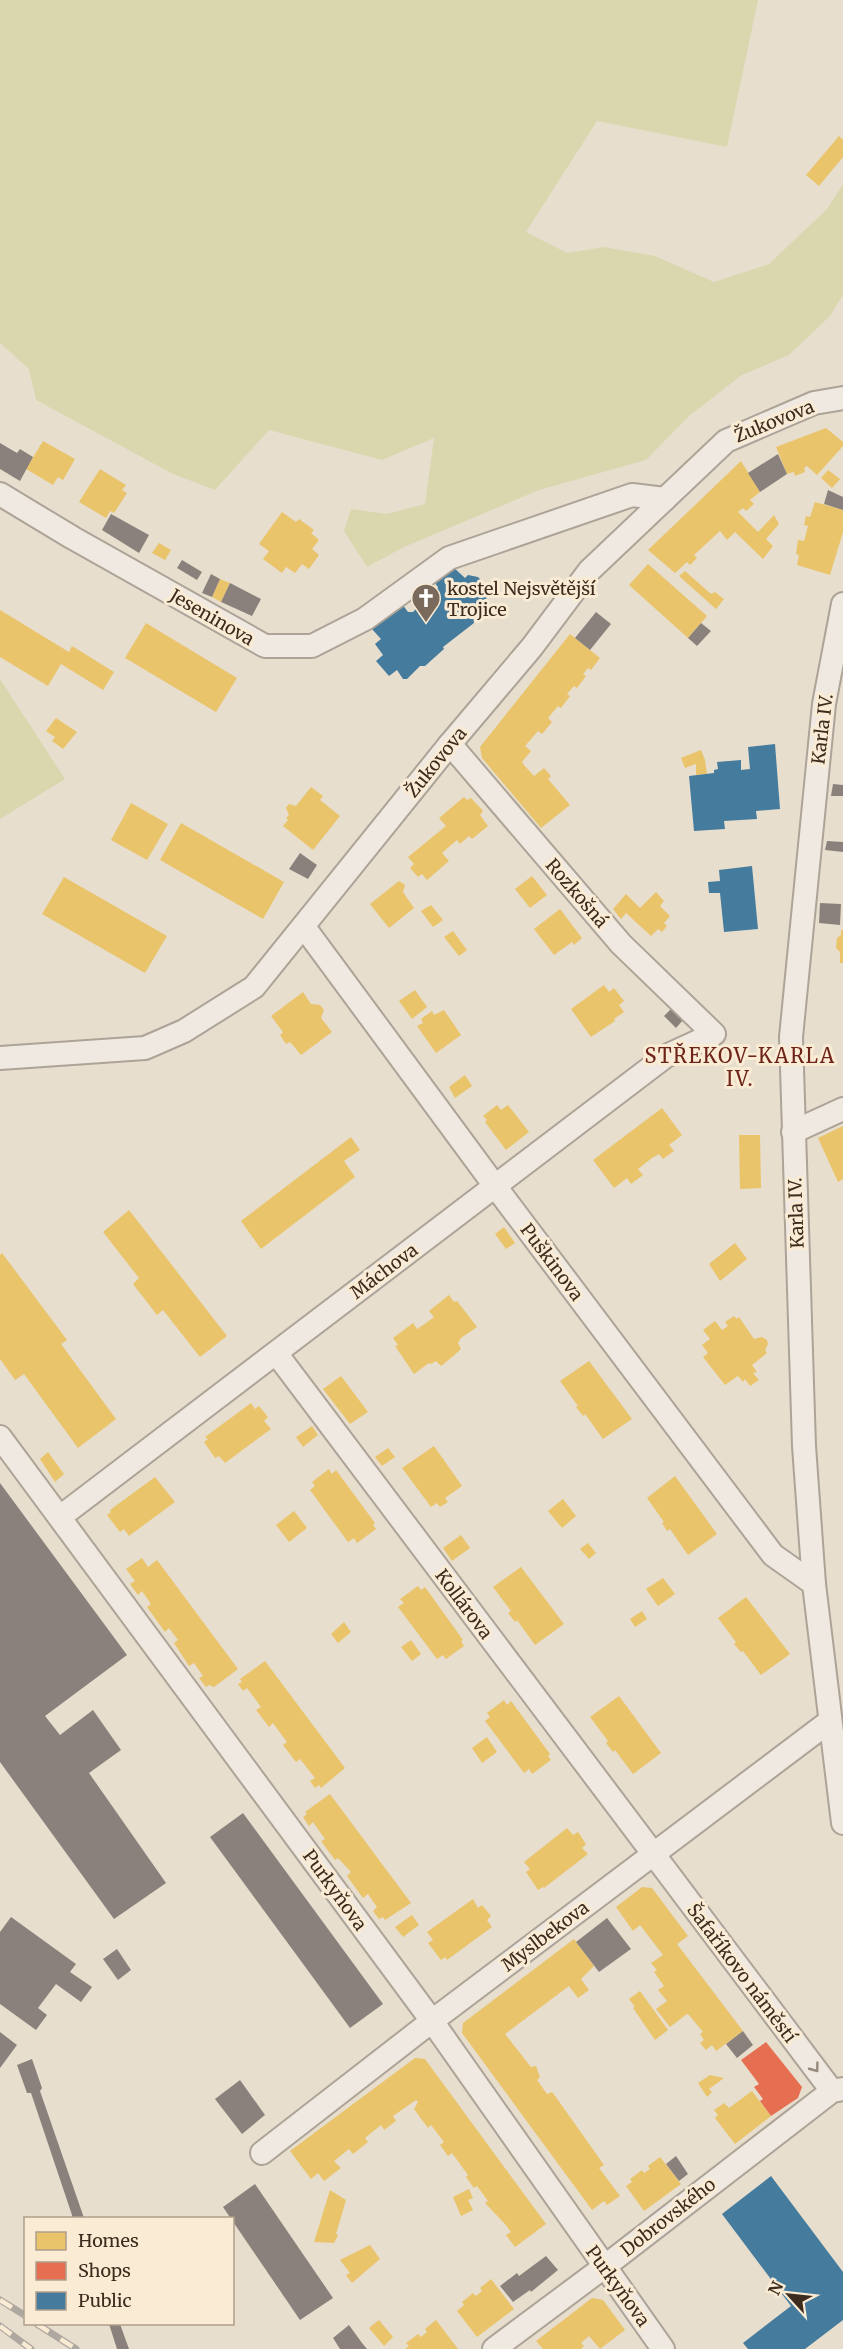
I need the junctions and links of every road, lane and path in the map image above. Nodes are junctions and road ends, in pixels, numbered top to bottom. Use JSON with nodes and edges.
{"nodes":[{"id":1,"x":843,"y":398,"type":"edge"},
{"id":2,"x":0,"y":494,"type":"edge"},
{"id":3,"x":665,"y":499,"type":"junction"},
{"id":4,"x":843,"y":604,"type":"edge"},
{"id":5,"x":450,"y":744,"type":"junction"},
{"id":6,"x":304,"y":927,"type":"junction"},
{"id":7,"x":714,"y":1034,"type":"joint"},
{"id":8,"x":0,"y":1058,"type":"edge"},
{"id":9,"x":843,"y":1109,"type":"edge"},
{"id":10,"x":793,"y":1132,"type":"junction"},
{"id":11,"x":495,"y":1186,"type":"junction"},
{"id":12,"x":276,"y":1353,"type":"junction"},
{"id":13,"x":0,"y":1437,"type":"edge"},
{"id":14,"x":60,"y":1517,"type":"junction"},
{"id":15,"x":813,"y":1584,"type":"junction"},
{"id":16,"x":830,"y":1721,"type":"junction"},
{"id":17,"x":843,"y":1823,"type":"edge"},
{"id":18,"x":653,"y":1855,"type":"junction"},
{"id":19,"x":432,"y":2021,"type":"junction"},
{"id":20,"x":837,"y":2090,"type":"edge"},
{"id":21,"x":262,"y":2153,"type":"dead end"},
{"id":22,"x":604,"y":2267,"type":"junction"},
{"id":23,"x":494,"y":2349,"type":"edge"},
{"id":24,"x":663,"y":2349,"type":"edge"}],
"edges":[{"from":1,"to":3,"type":"street","name":"Žukovova"},
{"from":2,"to":3,"type":"street","name":"Jeseninova"},
{"from":3,"to":5,"type":"street","name":"Žukovova"},
{"from":4,"to":10,"type":"street","name":"Karla IV."},
{"from":5,"to":6,"type":"street","name":"Žukovova"},
{"from":5,"to":7,"type":"street","name":"Rozkošná"},
{"from":6,"to":8,"type":"street","name":"Žukovova"},
{"from":6,"to":11,"type":"street","name":"Puškinova"},
{"from":7,"to":11,"type":"street","name":"Máchova"},
{"from":9,"to":10,"type":"street"},
{"from":10,"to":15,"type":"street","name":"Karla IV."},
{"from":11,"to":12,"type":"street","name":"Máchova"},
{"from":11,"to":15,"type":"street","name":"Puškinova"},
{"from":12,"to":14,"type":"street","name":"Máchova"},
{"from":12,"to":18,"type":"street","name":"Kollárova"},
{"from":13,"to":14,"type":"street","name":"Purkyňova"},
{"from":14,"to":19,"type":"street","name":"Purkyňova"},
{"from":15,"to":16,"type":"street","name":"Karla IV."},
{"from":16,"to":17,"type":"street","name":"Karla IV."},
{"from":16,"to":18,"type":"street","name":"Myslbekova"},
{"from":18,"to":19,"type":"street","name":"Myslbekova"},
{"from":18,"to":20,"type":"street","name":"Šafaříkovo náměstí","one_way":true},
{"from":19,"to":21,"type":"street","name":"Myslbekova"},
{"from":19,"to":22,"type":"street","name":"Purkyňova"},
{"from":20,"to":22,"type":"street","name":"Dobrovského"},
{"from":22,"to":23,"type":"street","name":"Dobrovského"},
{"from":22,"to":24,"type":"street","name":"Purkyňova"}]}
